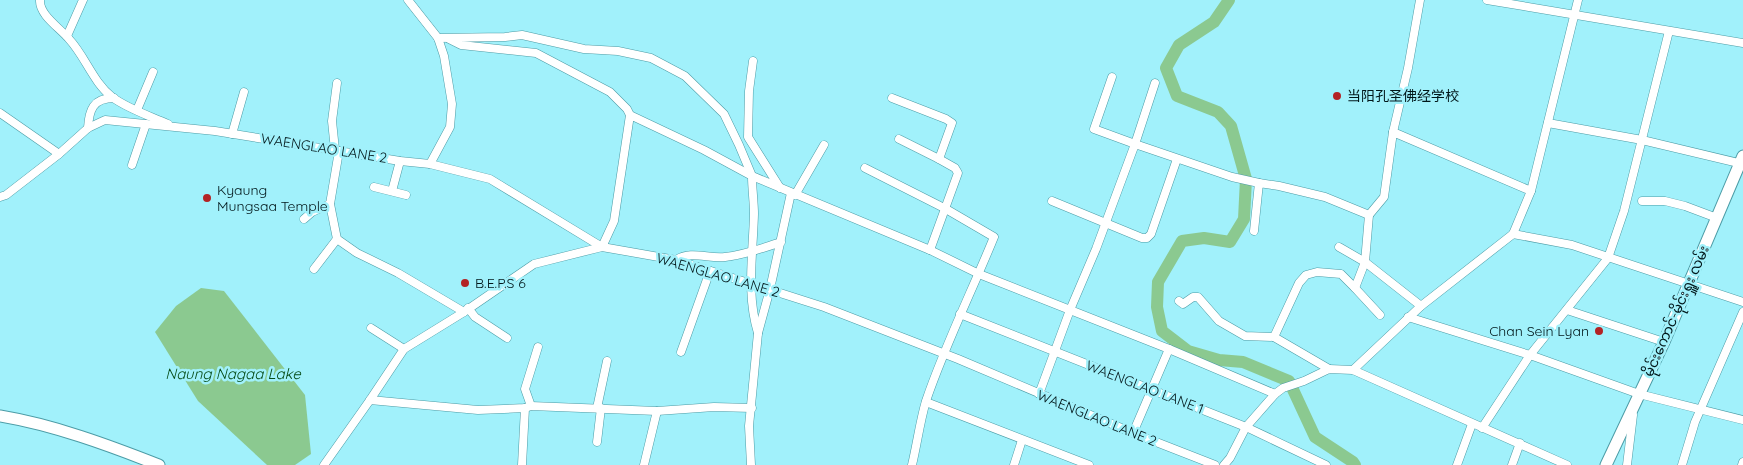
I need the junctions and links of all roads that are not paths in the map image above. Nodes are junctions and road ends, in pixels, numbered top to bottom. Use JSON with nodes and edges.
{"nodes":[{"id":1,"x":40,"y":0,"type":"edge"},
{"id":2,"x":83,"y":0,"type":"edge"},
{"id":3,"x":408,"y":0,"type":"edge"},
{"id":4,"x":1420,"y":0,"type":"edge"},
{"id":5,"x":1487,"y":0,"type":"edge"},
{"id":6,"x":1578,"y":0,"type":"edge"},
{"id":7,"x":1574,"y":15,"type":"junction"},
{"id":8,"x":1668,"y":31,"type":"junction"},
{"id":9,"x":67,"y":36,"type":"junction"},
{"id":10,"x":442,"y":38,"type":"junction"},
{"id":11,"x":1743,"y":43,"type":"edge"},
{"id":12,"x":753,"y":62,"type":"dead end"},
{"id":13,"x":153,"y":72,"type":"dead end"},
{"id":14,"x":1112,"y":77,"type":"dead end"},
{"id":15,"x":337,"y":83,"type":"dead end"},
{"id":16,"x":1155,"y":83,"type":"dead end"},
{"id":17,"x":244,"y":92,"type":"dead end"},
{"id":18,"x":114,"y":98,"type":"junction"},
{"id":19,"x":892,"y":98,"type":"dead end"},
{"id":20,"x":137,"y":110,"type":"junction"},
{"id":21,"x":0,"y":113,"type":"edge"},
{"id":22,"x":630,"y":115,"type":"junction"},
{"id":23,"x":1548,"y":123,"type":"junction"},
{"id":24,"x":146,"y":124,"type":"junction"},
{"id":25,"x":174,"y":126,"type":"junction"},
{"id":26,"x":88,"y":128,"type":"junction"},
{"id":27,"x":1393,"y":132,"type":"junction"},
{"id":28,"x":232,"y":134,"type":"junction"},
{"id":29,"x":899,"y":139,"type":"dead end"},
{"id":30,"x":1642,"y":140,"type":"junction"},
{"id":31,"x":1135,"y":144,"type":"junction"},
{"id":32,"x":824,"y":145,"type":"dead end"},
{"id":33,"x":337,"y":150,"type":"junction"},
{"id":34,"x":59,"y":154,"type":"junction"},
{"id":35,"x":939,"y":159,"type":"junction"},
{"id":36,"x":1177,"y":159,"type":"junction"},
{"id":37,"x":400,"y":161,"type":"junction"},
{"id":38,"x":1742,"y":161,"type":"edge"},
{"id":39,"x":430,"y":164,"type":"junction"},
{"id":40,"x":132,"y":165,"type":"dead end"},
{"id":41,"x":865,"y":168,"type":"dead end"},
{"id":42,"x":752,"y":176,"type":"junction"},
{"id":43,"x":1259,"y":183,"type":"junction"},
{"id":44,"x":374,"y":186,"type":"dead end"},
{"id":45,"x":780,"y":188,"type":"junction"},
{"id":46,"x":392,"y":191,"type":"junction"},
{"id":47,"x":1531,"y":191,"type":"junction"},
{"id":48,"x":793,"y":194,"type":"junction"},
{"id":49,"x":406,"y":195,"type":"dead end"},
{"id":50,"x":0,"y":197,"type":"edge"},
{"id":51,"x":1052,"y":201,"type":"dead end"},
{"id":52,"x":1642,"y":201,"type":"dead end"},
{"id":53,"x":330,"y":204,"type":"junction"},
{"id":54,"x":946,"y":209,"type":"junction"},
{"id":55,"x":1369,"y":215,"type":"junction"},
{"id":56,"x":1717,"y":218,"type":"junction"},
{"id":57,"x":304,"y":220,"type":"dead end"},
{"id":58,"x":1106,"y":222,"type":"junction"},
{"id":59,"x":1254,"y":230,"type":"dead end"},
{"id":60,"x":1513,"y":234,"type":"junction"},
{"id":61,"x":337,"y":239,"type":"junction"},
{"id":62,"x":781,"y":242,"type":"junction"},
{"id":63,"x":602,"y":247,"type":"junction"},
{"id":64,"x":1339,"y":247,"type":"dead end"},
{"id":65,"x":930,"y":250,"type":"junction"},
{"id":66,"x":751,"y":252,"type":"junction"},
{"id":67,"x":1608,"y":258,"type":"junction"},
{"id":68,"x":676,"y":260,"type":"junction"},
{"id":69,"x":1365,"y":262,"type":"junction"},
{"id":70,"x":314,"y":269,"type":"dead end"},
{"id":71,"x":710,"y":271,"type":"junction"},
{"id":72,"x":979,"y":274,"type":"junction"},
{"id":73,"x":751,"y":283,"type":"junction"},
{"id":74,"x":1688,"y":285,"type":"junction"},
{"id":75,"x":1355,"y":288,"type":"junction"},
{"id":76,"x":770,"y":289,"type":"junction"},
{"id":77,"x":1179,"y":301,"type":"dead end"},
{"id":78,"x":1743,"y":302,"type":"edge"},
{"id":79,"x":1421,"y":306,"type":"junction"},
{"id":80,"x":466,"y":310,"type":"junction"},
{"id":81,"x":1070,"y":310,"type":"junction"},
{"id":82,"x":1567,"y":310,"type":"junction"},
{"id":83,"x":1743,"y":312,"type":"edge"},
{"id":84,"x":960,"y":314,"type":"junction"},
{"id":85,"x":1380,"y":315,"type":"dead end"},
{"id":86,"x":1408,"y":317,"type":"junction"},
{"id":87,"x":371,"y":328,"type":"dead end"},
{"id":88,"x":758,"y":333,"type":"junction"},
{"id":89,"x":1274,"y":337,"type":"junction"},
{"id":90,"x":508,"y":338,"type":"dead end"},
{"id":91,"x":1664,"y":342,"type":"junction"},
{"id":92,"x":538,"y":347,"type":"dead end"},
{"id":93,"x":404,"y":349,"type":"junction"},
{"id":94,"x":1169,"y":350,"type":"junction"},
{"id":95,"x":681,"y":352,"type":"dead end"},
{"id":96,"x":1055,"y":352,"type":"junction"},
{"id":97,"x":945,"y":354,"type":"junction"},
{"id":98,"x":1530,"y":355,"type":"junction"},
{"id":99,"x":607,"y":361,"type":"dead end"},
{"id":100,"x":1329,"y":369,"type":"junction"},
{"id":101,"x":1353,"y":370,"type":"junction"},
{"id":102,"x":1152,"y":390,"type":"junction"},
{"id":103,"x":1039,"y":394,"type":"junction"},
{"id":104,"x":1274,"y":394,"type":"junction"},
{"id":105,"x":1639,"y":394,"type":"junction"},
{"id":106,"x":370,"y":400,"type":"junction"},
{"id":107,"x":926,"y":402,"type":"junction"},
{"id":108,"x":528,"y":407,"type":"junction"},
{"id":109,"x":599,"y":408,"type":"junction"},
{"id":110,"x":752,"y":408,"type":"junction"},
{"id":111,"x":1701,"y":408,"type":"junction"},
{"id":112,"x":657,"y":410,"type":"junction"},
{"id":113,"x":1632,"y":412,"type":"junction"},
{"id":114,"x":0,"y":416,"type":"edge"},
{"id":115,"x":1743,"y":420,"type":"edge"},
{"id":116,"x":1472,"y":424,"type":"junction"},
{"id":117,"x":1246,"y":427,"type":"junction"},
{"id":118,"x":1482,"y":428,"type":"junction"},
{"id":119,"x":1133,"y":433,"type":"junction"},
{"id":120,"x":1022,"y":440,"type":"junction"},
{"id":121,"x":597,"y":442,"type":"dead end"},
{"id":122,"x":1520,"y":443,"type":"junction"},
{"id":123,"x":160,"y":465,"type":"edge"},
{"id":124,"x":324,"y":465,"type":"edge"},
{"id":125,"x":522,"y":465,"type":"edge"},
{"id":126,"x":644,"y":465,"type":"edge"},
{"id":127,"x":751,"y":465,"type":"edge"},
{"id":128,"x":912,"y":465,"type":"edge"},
{"id":129,"x":1014,"y":465,"type":"edge"},
{"id":130,"x":1088,"y":465,"type":"edge"},
{"id":131,"x":1215,"y":465,"type":"edge"},
{"id":132,"x":1224,"y":465,"type":"edge"},
{"id":133,"x":1326,"y":465,"type":"edge"},
{"id":134,"x":1457,"y":465,"type":"edge"},
{"id":135,"x":1512,"y":465,"type":"edge"},
{"id":136,"x":1567,"y":465,"type":"edge"},
{"id":137,"x":1606,"y":465,"type":"edge"},
{"id":138,"x":1627,"y":465,"type":"edge"},
{"id":139,"x":1682,"y":465,"type":"edge"}],
"edges":[{"from":1,"to":9,"type":"street"},
{"from":2,"to":9,"type":"street"},
{"from":3,"to":10,"type":"street"},
{"from":4,"to":27,"type":"street"},
{"from":5,"to":7,"type":"street"},
{"from":6,"to":7,"type":"street"},
{"from":7,"to":8,"type":"street"},
{"from":7,"to":23,"type":"street"},
{"from":8,"to":11,"type":"street"},
{"from":8,"to":30,"type":"street"},
{"from":9,"to":18,"type":"street"},
{"from":10,"to":22,"type":"street"},
{"from":10,"to":39,"type":"street"},
{"from":10,"to":42,"type":"street"},
{"from":12,"to":45,"type":"street"},
{"from":13,"to":20,"type":"street"},
{"from":14,"to":31,"type":"street"},
{"from":15,"to":33,"type":"street"},
{"from":16,"to":31,"type":"street"},
{"from":17,"to":28,"type":"street"},
{"from":18,"to":20,"type":"street"},
{"from":18,"to":26,"type":"street"},
{"from":19,"to":35,"type":"street"},
{"from":20,"to":25,"type":"street"},
{"from":21,"to":34,"type":"street"},
{"from":22,"to":42,"type":"street"},
{"from":22,"to":63,"type":"street"},
{"from":23,"to":30,"type":"street"},
{"from":23,"to":47,"type":"street"},
{"from":24,"to":25,"type":"street","name":"WAENGLAO LANE 2"},
{"from":24,"to":26,"type":"street","name":"WAENGLAO LANE 2"},
{"from":24,"to":40,"type":"street"},
{"from":25,"to":28,"type":"street","name":"WAENGLAO LANE 2"},
{"from":26,"to":34,"type":"street","name":"WAENGLAO LANE 2"},
{"from":27,"to":47,"type":"street"},
{"from":27,"to":55,"type":"street"},
{"from":28,"to":33,"type":"street","name":"WAENGLAO LANE 2"},
{"from":29,"to":35,"type":"street"},
{"from":30,"to":38,"type":"street"},
{"from":30,"to":67,"type":"street"},
{"from":31,"to":36,"type":"street"},
{"from":31,"to":58,"type":"street"},
{"from":32,"to":48,"type":"street"},
{"from":33,"to":37,"type":"street","name":"WAENGLAO LANE 2"},
{"from":33,"to":53,"type":"street"},
{"from":34,"to":50,"type":"street","name":"WAENGLAO LANE 2"},
{"from":35,"to":54,"type":"street"},
{"from":36,"to":43,"type":"street"},
{"from":36,"to":58,"type":"street"},
{"from":37,"to":39,"type":"street","name":"WAENGLAO LANE 2"},
{"from":37,"to":46,"type":"street"},
{"from":38,"to":56,"type":"main road","name":"မိုင်းကောင်-မိုင်းရှူး လမ်း"},
{"from":39,"to":63,"type":"street","name":"WAENGLAO LANE 2"},
{"from":41,"to":54,"type":"street"},
{"from":42,"to":45,"type":"street"},
{"from":42,"to":66,"type":"street"},
{"from":43,"to":55,"type":"street"},
{"from":43,"to":59,"type":"street"},
{"from":44,"to":46,"type":"street"},
{"from":45,"to":48,"type":"street"},
{"from":46,"to":49,"type":"street"},
{"from":47,"to":60,"type":"street"},
{"from":48,"to":62,"type":"street"},
{"from":48,"to":65,"type":"street"},
{"from":51,"to":58,"type":"street"},
{"from":52,"to":56,"type":"street"},
{"from":53,"to":57,"type":"street"},
{"from":53,"to":61,"type":"street"},
{"from":54,"to":65,"type":"street"},
{"from":54,"to":72,"type":"street"},
{"from":55,"to":69,"type":"street"},
{"from":56,"to":74,"type":"main road","name":"မိုင်းကောင်-မိုင်းရှူး လမ်း"},
{"from":58,"to":81,"type":"street"},
{"from":60,"to":67,"type":"street"},
{"from":60,"to":79,"type":"street"},
{"from":61,"to":70,"type":"street"},
{"from":61,"to":80,"type":"street"},
{"from":62,"to":66,"type":"street"},
{"from":62,"to":76,"type":"street"},
{"from":63,"to":68,"type":"street","name":"WAENGLAO LANE 2"},
{"from":63,"to":80,"type":"street"},
{"from":64,"to":69,"type":"street"},
{"from":65,"to":72,"type":"street"},
{"from":66,"to":68,"type":"street"},
{"from":66,"to":73,"type":"street"},
{"from":67,"to":74,"type":"street"},
{"from":67,"to":82,"type":"street"},
{"from":68,"to":71,"type":"street","name":"WAENGLAO LANE 2"},
{"from":69,"to":75,"type":"street"},
{"from":69,"to":79,"type":"street"},
{"from":71,"to":73,"type":"street","name":"WAENGLAO LANE 2"},
{"from":71,"to":95,"type":"street"},
{"from":72,"to":81,"type":"street"},
{"from":72,"to":84,"type":"street"},
{"from":73,"to":76,"type":"street","name":"WAENGLAO LANE 2"},
{"from":73,"to":88,"type":"street"},
{"from":74,"to":78,"type":"street"},
{"from":74,"to":91,"type":"main road","name":"မိုင်းကောင်-မိုင်းရှူး လမ်း"},
{"from":75,"to":85,"type":"street"},
{"from":75,"to":89,"type":"street"},
{"from":76,"to":88,"type":"street"},
{"from":76,"to":97,"type":"street","name":"WAENGLAO LANE 2"},
{"from":77,"to":89,"type":"street"},
{"from":79,"to":86,"type":"street"},
{"from":80,"to":90,"type":"street"},
{"from":80,"to":93,"type":"street"},
{"from":81,"to":94,"type":"street"},
{"from":81,"to":96,"type":"street"},
{"from":82,"to":91,"type":"street"},
{"from":82,"to":98,"type":"street"},
{"from":83,"to":111,"type":"street"},
{"from":84,"to":96,"type":"street","name":"WAENGLAO LANE 1"},
{"from":84,"to":97,"type":"street"},
{"from":86,"to":98,"type":"street"},
{"from":86,"to":101,"type":"street"},
{"from":87,"to":93,"type":"street"},
{"from":88,"to":110,"type":"street"},
{"from":89,"to":100,"type":"street"},
{"from":91,"to":105,"type":"main road","name":"မိုင်းကောင်-မိုင်းရှူး လမ်း"},
{"from":92,"to":108,"type":"street"},
{"from":93,"to":106,"type":"street"},
{"from":94,"to":102,"type":"street"},
{"from":94,"to":104,"type":"street"},
{"from":96,"to":102,"type":"street","name":"WAENGLAO LANE 1"},
{"from":96,"to":103,"type":"street"},
{"from":97,"to":103,"type":"street","name":"WAENGLAO LANE 2"},
{"from":97,"to":107,"type":"street"},
{"from":98,"to":105,"type":"street"},
{"from":98,"to":118,"type":"street"},
{"from":99,"to":109,"type":"street"},
{"from":100,"to":101,"type":"street"},
{"from":100,"to":104,"type":"street"},
{"from":101,"to":116,"type":"street"},
{"from":102,"to":117,"type":"street","name":"WAENGLAO LANE 1"},
{"from":102,"to":119,"type":"street"},
{"from":103,"to":119,"type":"street","name":"WAENGLAO LANE 2"},
{"from":104,"to":117,"type":"street"},
{"from":105,"to":111,"type":"street"},
{"from":105,"to":113,"type":"main road","name":"မိုင်းကောင်-မိုင်းရှူး လမ်း"},
{"from":106,"to":108,"type":"street"},
{"from":106,"to":124,"type":"street"},
{"from":107,"to":120,"type":"street"},
{"from":107,"to":128,"type":"street"},
{"from":108,"to":109,"type":"street"},
{"from":108,"to":125,"type":"street"},
{"from":109,"to":112,"type":"street"},
{"from":109,"to":121,"type":"street"},
{"from":110,"to":112,"type":"street"},
{"from":110,"to":127,"type":"street"},
{"from":111,"to":115,"type":"street"},
{"from":111,"to":139,"type":"street"},
{"from":112,"to":126,"type":"street"},
{"from":113,"to":137,"type":"main road","name":"မိုင်းကောင်-မိုင်းရှူး လမ်း"},
{"from":113,"to":138,"type":"street"},
{"from":114,"to":123,"type":"main road"},
{"from":116,"to":118,"type":"street"},
{"from":116,"to":134,"type":"street"},
{"from":117,"to":132,"type":"street"},
{"from":117,"to":133,"type":"street","name":"WAENGLAO LANE 1"},
{"from":118,"to":122,"type":"street"},
{"from":119,"to":131,"type":"street","name":"WAENGLAO LANE 2"},
{"from":120,"to":129,"type":"street"},
{"from":120,"to":130,"type":"street"},
{"from":122,"to":135,"type":"street"},
{"from":122,"to":136,"type":"street"}]}
